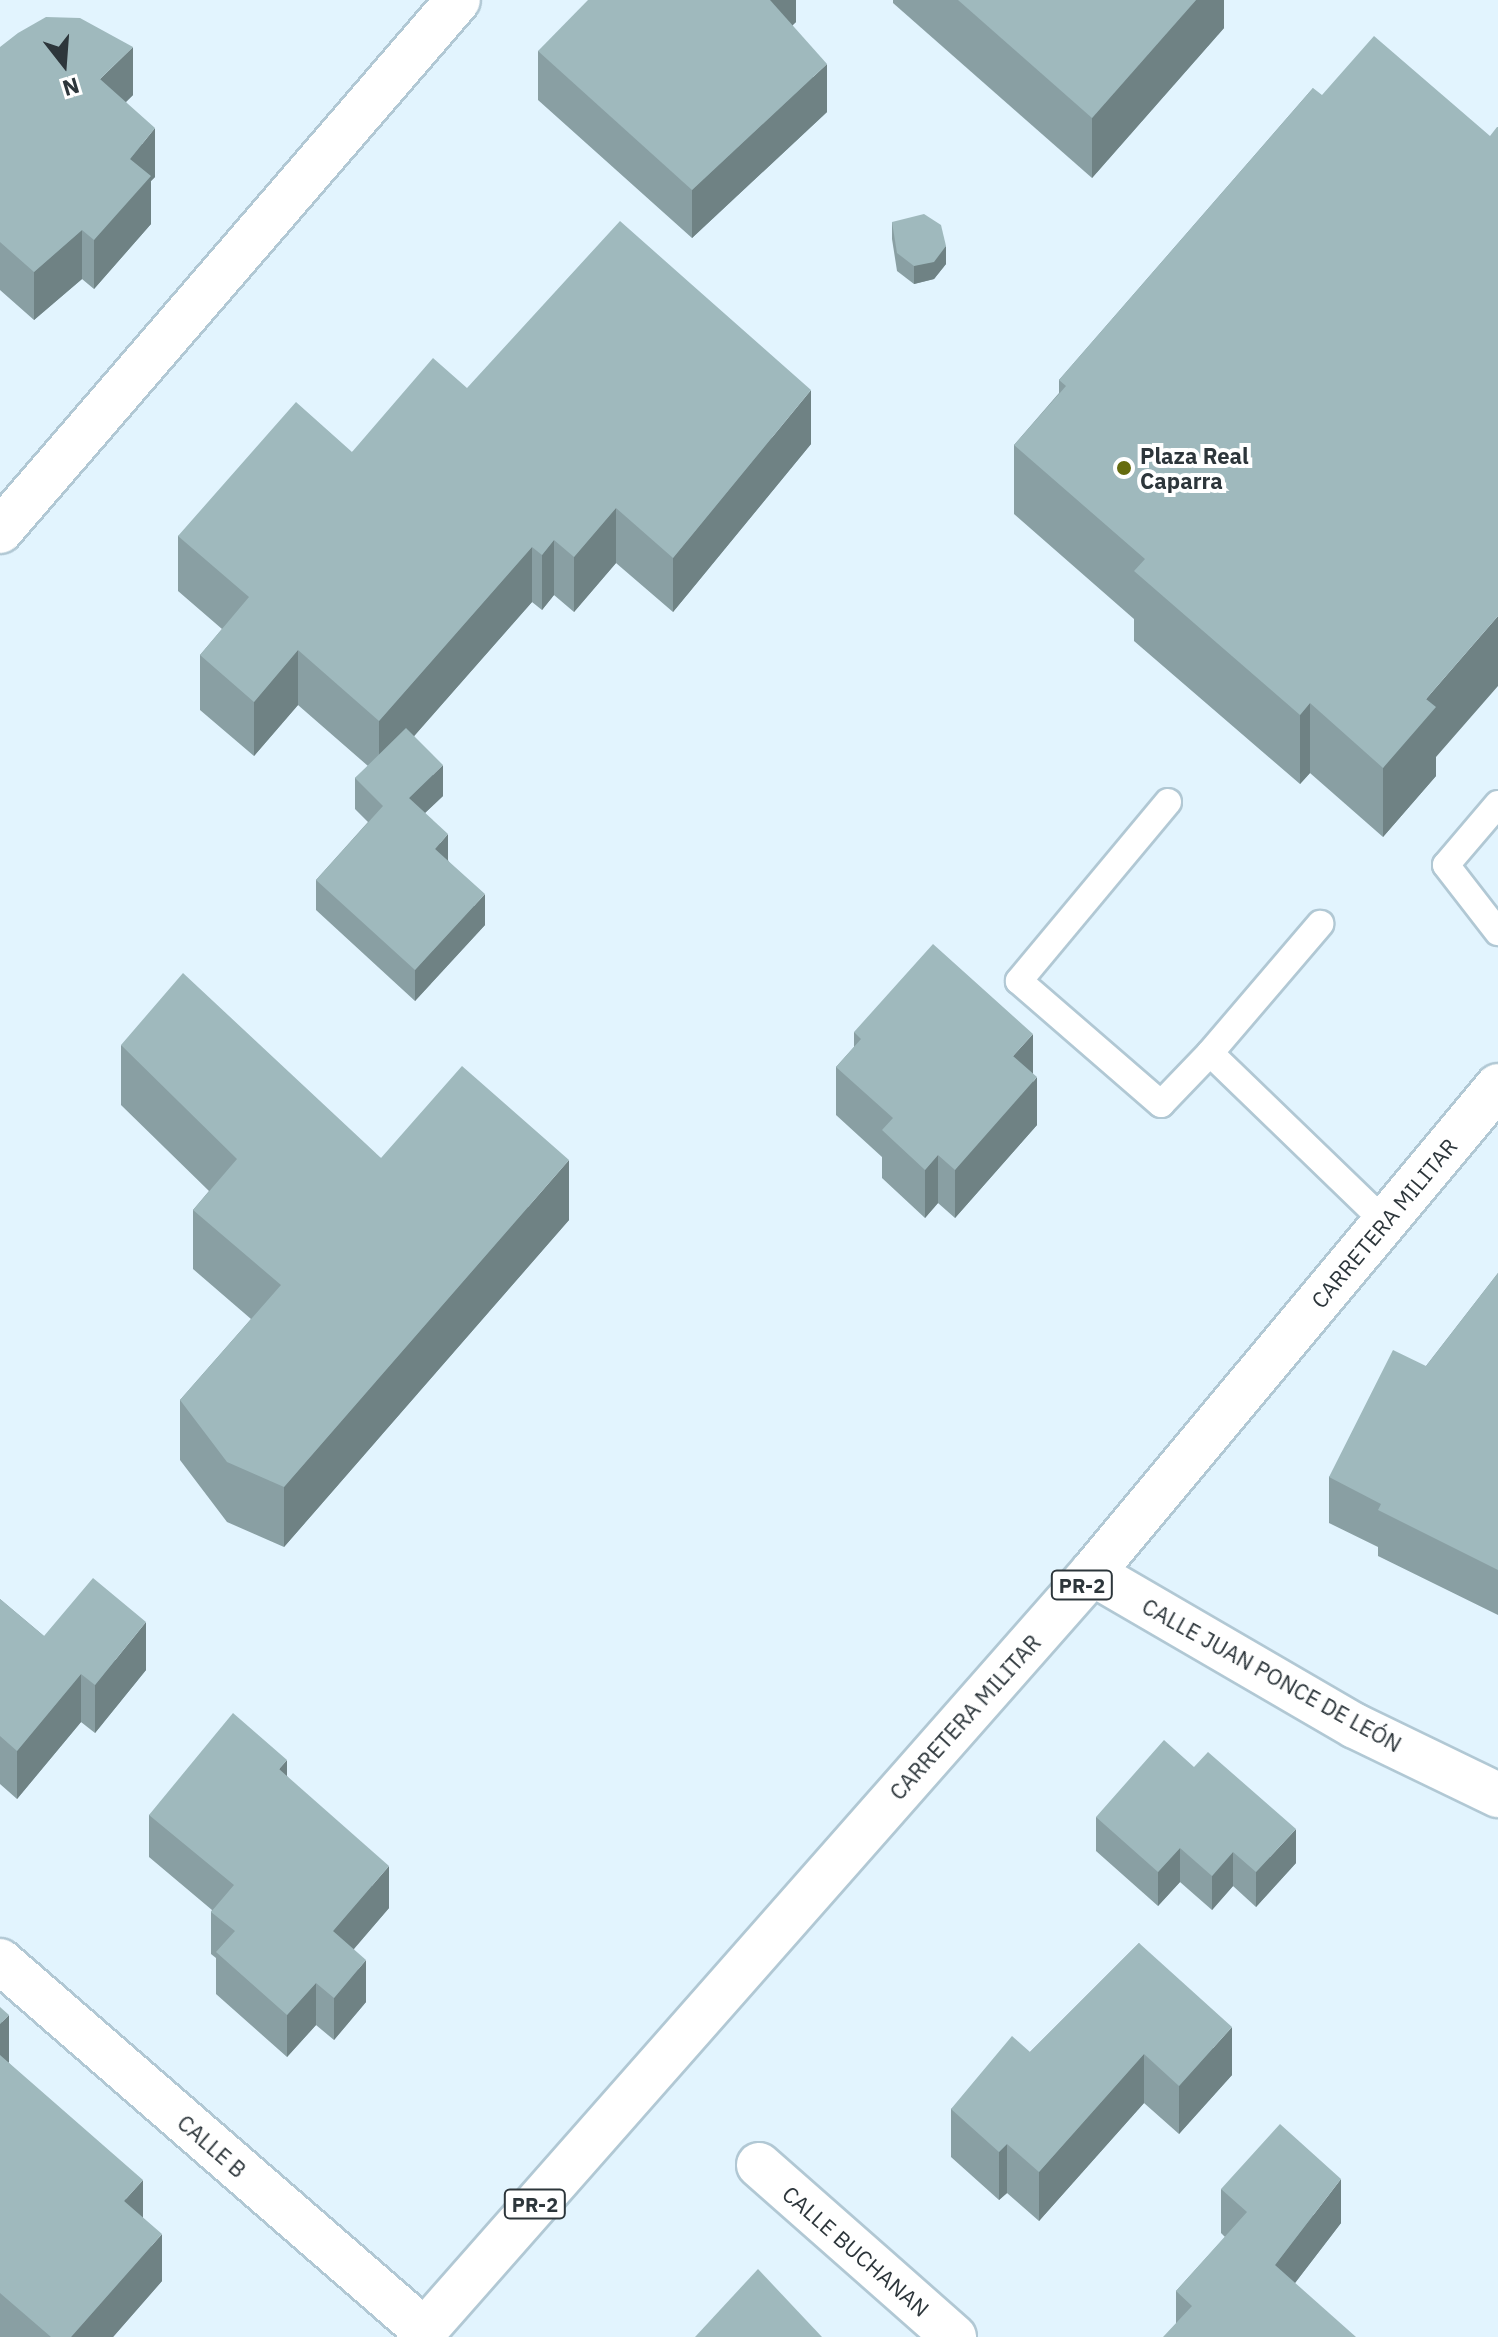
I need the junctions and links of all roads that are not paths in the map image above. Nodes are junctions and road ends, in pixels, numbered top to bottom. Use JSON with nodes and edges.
{"nodes":[{"id":1,"x":458,"y":0,"type":"edge"},
{"id":2,"x":0,"y":531,"type":"edge"},
{"id":3,"x":1168,"y":802,"type":"dead end"},
{"id":4,"x":1498,"y":804,"type":"edge"},
{"id":5,"x":1320,"y":924,"type":"dead end"},
{"id":6,"x":1498,"y":932,"type":"edge"},
{"id":7,"x":1210,"y":1053,"type":"junction"},
{"id":8,"x":1498,"y":1086,"type":"edge"},
{"id":9,"x":1385,"y":1222,"type":"junction"},
{"id":10,"x":1092,"y":1573,"type":"junction"},
{"id":11,"x":1498,"y":1795,"type":"edge"},
{"id":12,"x":0,"y":1961,"type":"edge"},
{"id":13,"x":759,"y":2165,"type":"dead end"},
{"id":14,"x":422,"y":2334,"type":"edge"},
{"id":15,"x":954,"y":2337,"type":"edge"}],
"edges":[{"from":1,"to":2,"type":"street"},
{"from":3,"to":7,"type":"lane"},
{"from":4,"to":6,"type":"lane"},
{"from":5,"to":7,"type":"lane"},
{"from":7,"to":9,"type":"lane"},
{"from":8,"to":9,"type":"street","name":"CARRETERA MILITAR","number":"PR-2"},
{"from":9,"to":10,"type":"street","name":"CARRETERA MILITAR","number":"PR-2"},
{"from":10,"to":11,"type":"street","name":"CALLE JUAN PONCE DE LEÓN"},
{"from":10,"to":14,"type":"street","name":"CARRETERA MILITAR","number":"PR-2"},
{"from":12,"to":14,"type":"street","name":"CALLE B"},
{"from":13,"to":15,"type":"street","name":"CALLE BUCHANAN"}]}
